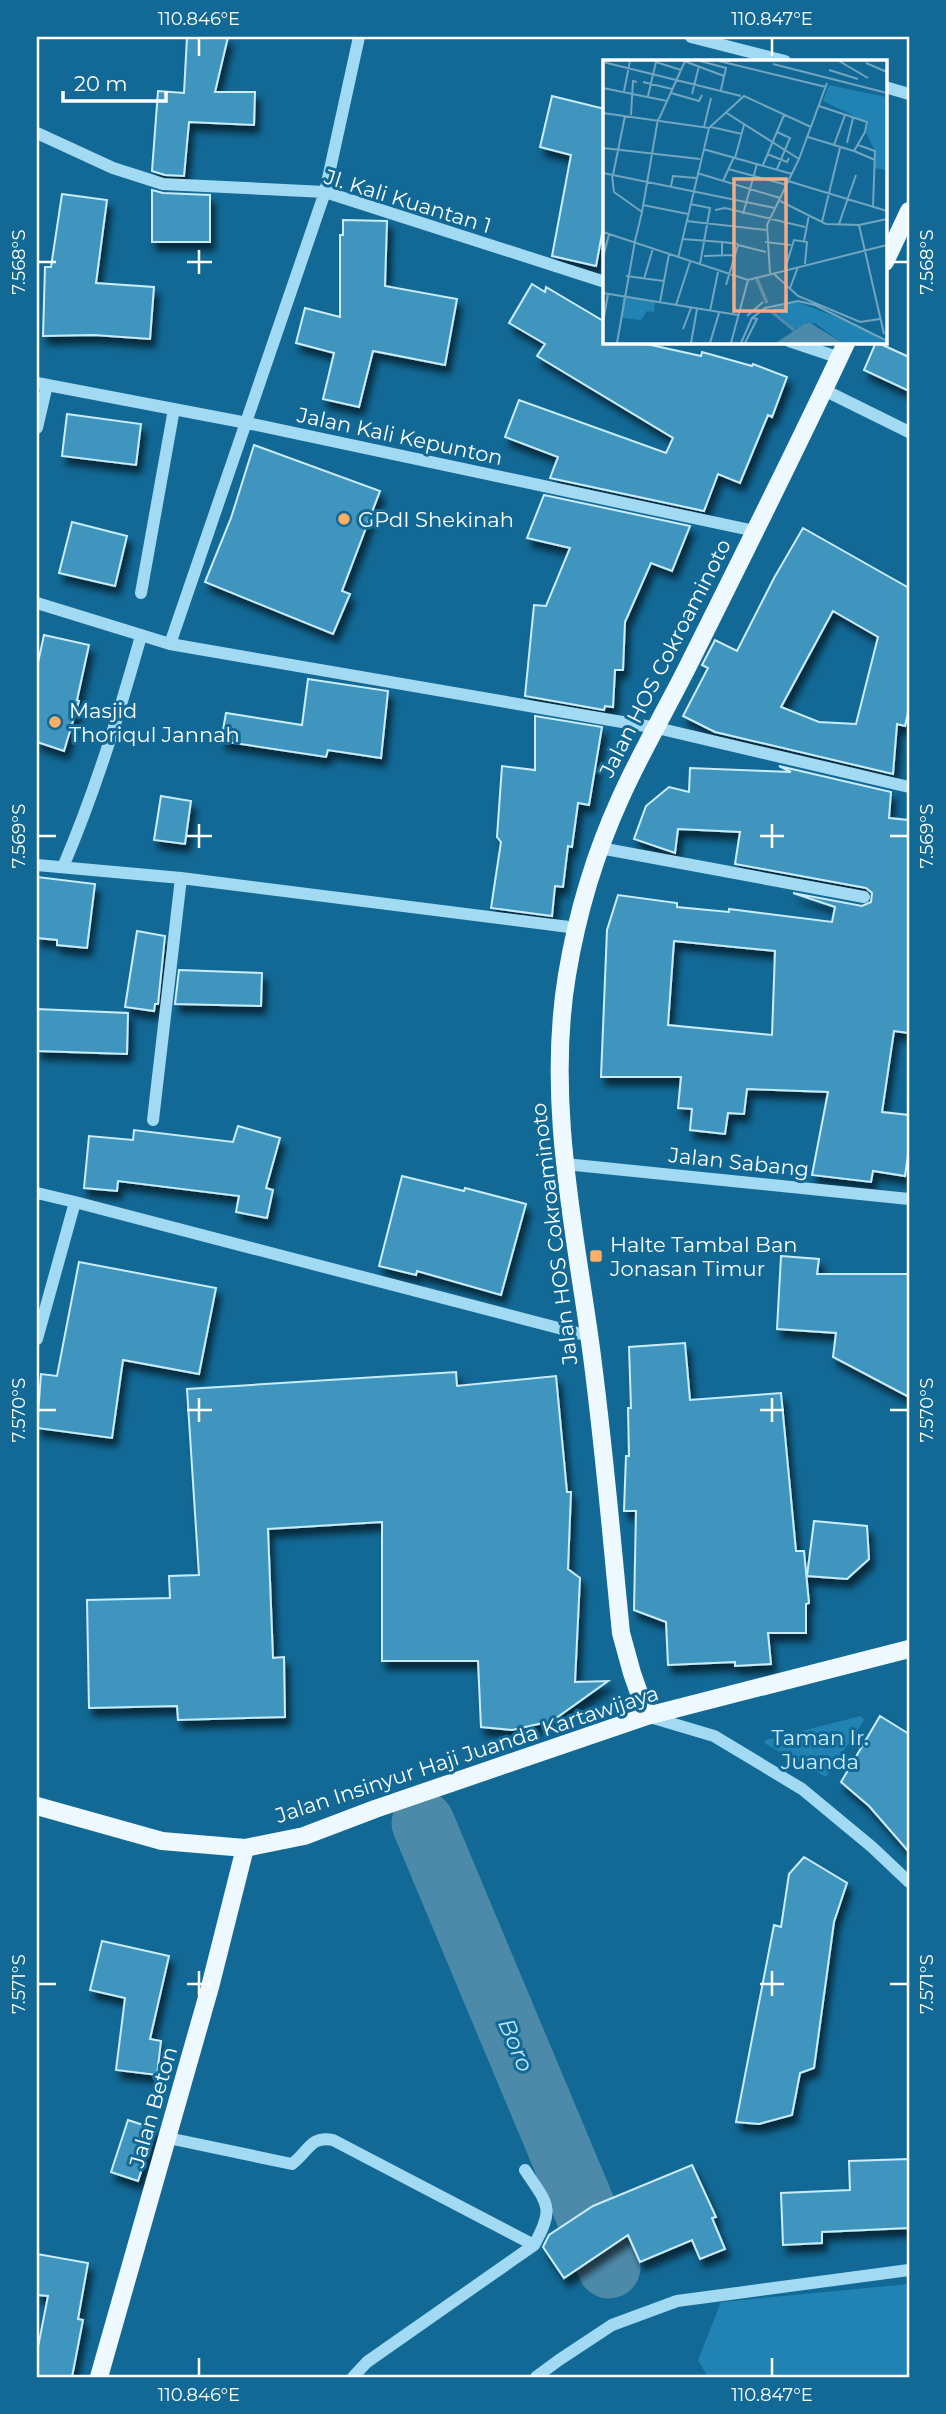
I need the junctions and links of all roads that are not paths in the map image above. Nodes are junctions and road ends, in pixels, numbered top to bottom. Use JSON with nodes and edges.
{"nodes":[{"id":1,"x":359,"y":37,"type":"edge"},
{"id":2,"x":691,"y":37,"type":"edge"},
{"id":3,"x":781,"y":60,"type":"edge"},
{"id":4,"x":886,"y":87,"type":"edge"},
{"id":5,"x":909,"y":94,"type":"edge"},
{"id":6,"x":37,"y":134,"type":"edge"},
{"id":7,"x":325,"y":192,"type":"junction"},
{"id":8,"x":909,"y":211,"type":"edge"},
{"id":9,"x":886,"y":260,"type":"edge"},
{"id":10,"x":603,"y":281,"type":"edge"},
{"id":11,"x":803,"y":343,"type":"edge"},
{"id":12,"x":844,"y":349,"type":"edge"},
{"id":13,"x":42,"y":384,"type":"edge"},
{"id":14,"x":824,"y":390,"type":"junction"},
{"id":15,"x":174,"y":409,"type":"junction"},
{"id":16,"x":247,"y":423,"type":"junction"},
{"id":17,"x":37,"y":428,"type":"edge"},
{"id":18,"x":909,"y":432,"type":"edge"},
{"id":19,"x":755,"y":531,"type":"junction"},
{"id":20,"x":141,"y":593,"type":"dead end"},
{"id":21,"x":37,"y":603,"type":"edge"},
{"id":22,"x":141,"y":636,"type":"junction"},
{"id":23,"x":170,"y":644,"type":"junction"},
{"id":24,"x":657,"y":728,"type":"junction"},
{"id":25,"x":909,"y":787,"type":"edge"},
{"id":26,"x":600,"y":848,"type":"junction"},
{"id":27,"x":37,"y":864,"type":"edge"},
{"id":28,"x":63,"y":867,"type":"junction"},
{"id":29,"x":181,"y":878,"type":"junction"},
{"id":30,"x":864,"y":897,"type":"dead end"},
{"id":31,"x":577,"y":928,"type":"junction"},
{"id":32,"x":153,"y":1119,"type":"dead end"},
{"id":33,"x":565,"y":1164,"type":"junction"},
{"id":34,"x":37,"y":1193,"type":"edge"},
{"id":35,"x":909,"y":1199,"type":"edge"},
{"id":36,"x":75,"y":1202,"type":"junction"},
{"id":37,"x":589,"y":1336,"type":"junction"},
{"id":38,"x":37,"y":1339,"type":"edge"},
{"id":39,"x":909,"y":1649,"type":"edge"},
{"id":40,"x":647,"y":1716,"type":"junction"},
{"id":41,"x":37,"y":1806,"type":"edge"},
{"id":42,"x":245,"y":1848,"type":"junction"},
{"id":43,"x":909,"y":1882,"type":"edge"},
{"id":44,"x":168,"y":2138,"type":"junction"},
{"id":45,"x":525,"y":2170,"type":"dead end"},
{"id":46,"x":534,"y":2245,"type":"junction"},
{"id":47,"x":909,"y":2270,"type":"edge"},
{"id":48,"x":99,"y":2377,"type":"edge"},
{"id":49,"x":353,"y":2377,"type":"edge"},
{"id":50,"x":536,"y":2377,"type":"edge"}],
"edges":[{"from":1,"to":7,"type":"street"},
{"from":2,"to":3,"type":"street"},
{"from":4,"to":5,"type":"street"},
{"from":6,"to":7,"type":"street","name":"Jl. Kali Kuantan 1"},
{"from":7,"to":10,"type":"street","name":"Jl. Kali Kuantan 1"},
{"from":7,"to":16,"type":"street"},
{"from":8,"to":9,"type":"main road"},
{"from":11,"to":12,"type":"street"},
{"from":12,"to":14,"type":"main road","name":"Jalan HOS Cokroaminoto"},
{"from":13,"to":15,"type":"street","name":"Jalan Kali Kepunton"},
{"from":13,"to":17,"type":"street"},
{"from":14,"to":18,"type":"street"},
{"from":14,"to":19,"type":"main road","name":"Jalan HOS Cokroaminoto"},
{"from":15,"to":16,"type":"street","name":"Jalan Kali Kepunton"},
{"from":15,"to":20,"type":"street"},
{"from":16,"to":19,"type":"street","name":"Jalan Kali Kepunton"},
{"from":16,"to":23,"type":"street"},
{"from":19,"to":24,"type":"main road","name":"Jalan HOS Cokroaminoto"},
{"from":21,"to":22,"type":"street"},
{"from":22,"to":23,"type":"street"},
{"from":22,"to":28,"type":"street"},
{"from":23,"to":24,"type":"street"},
{"from":24,"to":25,"type":"street"},
{"from":24,"to":26,"type":"main road","name":"Jalan HOS Cokroaminoto"},
{"from":26,"to":30,"type":"street"},
{"from":26,"to":31,"type":"main road","name":"Jalan HOS Cokroaminoto"},
{"from":27,"to":28,"type":"street"},
{"from":28,"to":29,"type":"street"},
{"from":29,"to":31,"type":"street"},
{"from":29,"to":32,"type":"street"},
{"from":31,"to":33,"type":"main road","name":"Jalan HOS Cokroaminoto"},
{"from":33,"to":35,"type":"street","name":"Jalan Sabang"},
{"from":33,"to":37,"type":"main road","name":"Jalan HOS Cokroaminoto"},
{"from":34,"to":36,"type":"street"},
{"from":36,"to":37,"type":"street"},
{"from":36,"to":38,"type":"street"},
{"from":37,"to":40,"type":"main road","name":"Jalan HOS Cokroaminoto"},
{"from":39,"to":40,"type":"main road","name":"Jalan Insinyur Haji Juanda Kartawijaya"},
{"from":40,"to":42,"type":"main road","name":"Jalan Insinyur Haji Juanda Kartawijaya"},
{"from":40,"to":43,"type":"street"},
{"from":41,"to":42,"type":"main road","name":"Jalan Insinyur Haji Juanda Kartawijaya"},
{"from":42,"to":44,"type":"main road","name":"Jalan Beton"},
{"from":44,"to":46,"type":"street"},
{"from":44,"to":48,"type":"main road","name":"Jalan Beton"},
{"from":45,"to":46,"type":"street"},
{"from":46,"to":49,"type":"street"},
{"from":47,"to":50,"type":"street"}]}
